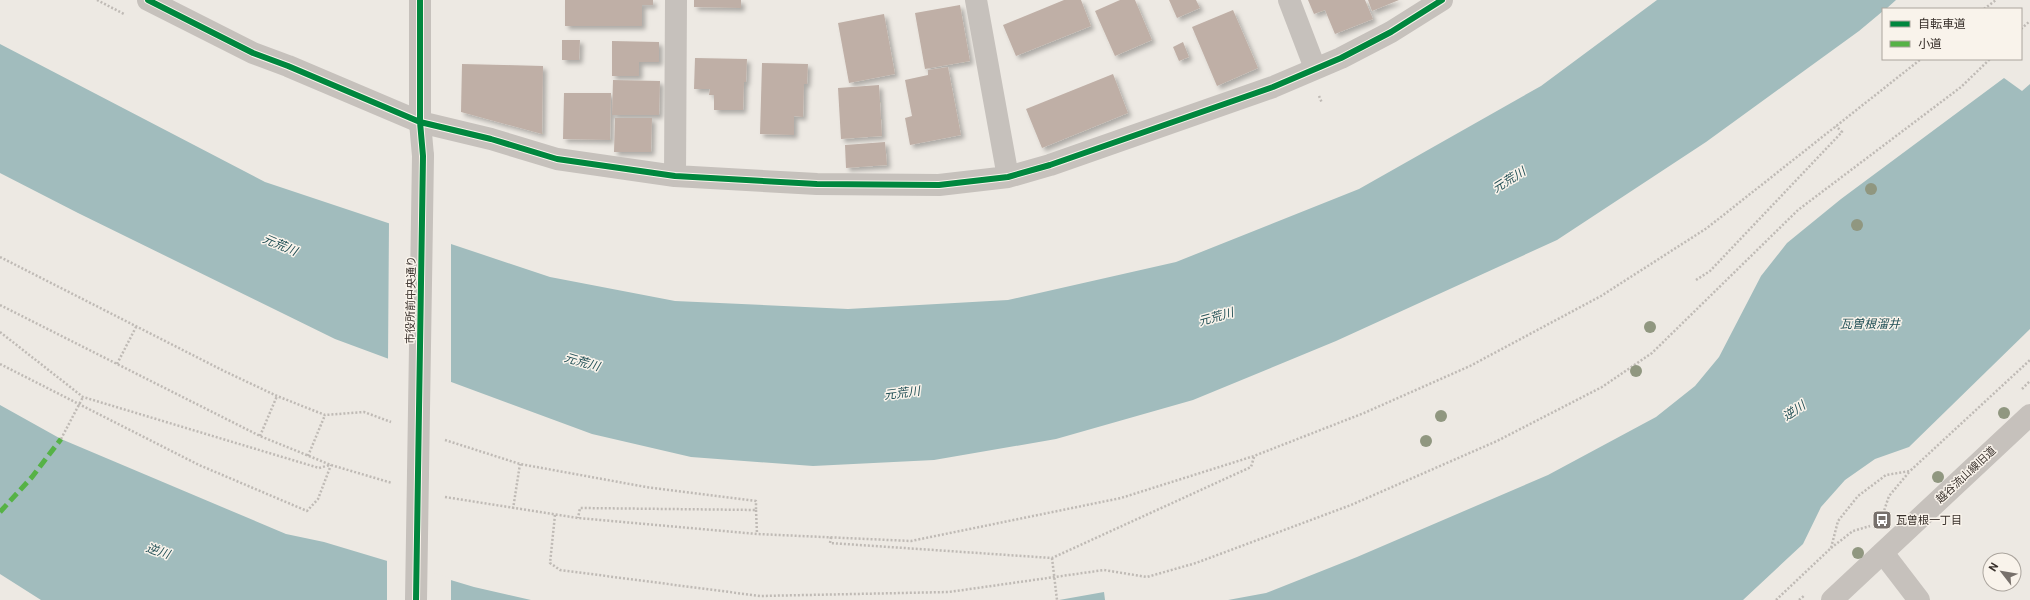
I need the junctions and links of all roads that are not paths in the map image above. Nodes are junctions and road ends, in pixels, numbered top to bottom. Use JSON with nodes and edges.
{"nodes":[{"id":1,"x":148,"y":0,"type":"edge"},
{"id":2,"x":420,"y":0,"type":"edge"},
{"id":3,"x":676,"y":0,"type":"edge"},
{"id":4,"x":976,"y":0,"type":"edge"},
{"id":5,"x":1289,"y":0,"type":"edge"},
{"id":6,"x":1442,"y":0,"type":"edge"},
{"id":7,"x":168,"y":5,"type":"edge"},
{"id":8,"x":1315,"y":68,"type":"junction"},
{"id":9,"x":420,"y":122,"type":"junction"},
{"id":10,"x":675,"y":176,"type":"junction"},
{"id":11,"x":1008,"y":177,"type":"junction"},
{"id":12,"x":2030,"y":415,"type":"edge"},
{"id":13,"x":1883,"y":553,"type":"junction"},
{"id":14,"x":416,"y":600,"type":"edge"},
{"id":15,"x":1832,"y":600,"type":"edge"},
{"id":16,"x":1919,"y":600,"type":"edge"}],
"edges":[{"from":1,"to":7,"type":"street"},
{"from":2,"to":9,"type":"street","name":"市役所前中央通り"},
{"from":3,"to":10,"type":"street"},
{"from":4,"to":11,"type":"street"},
{"from":5,"to":8,"type":"street"},
{"from":6,"to":8,"type":"street"},
{"from":7,"to":9,"type":"street"},
{"from":8,"to":11,"type":"street"},
{"from":9,"to":10,"type":"street"},
{"from":9,"to":14,"type":"street","name":"市役所前中央通り","bridge":true},
{"from":10,"to":11,"type":"street"},
{"from":12,"to":13,"type":"street","name":"越谷流山線旧道"},
{"from":13,"to":15,"type":"street","name":"越谷流山線旧道"},
{"from":13,"to":16,"type":"street"}]}
